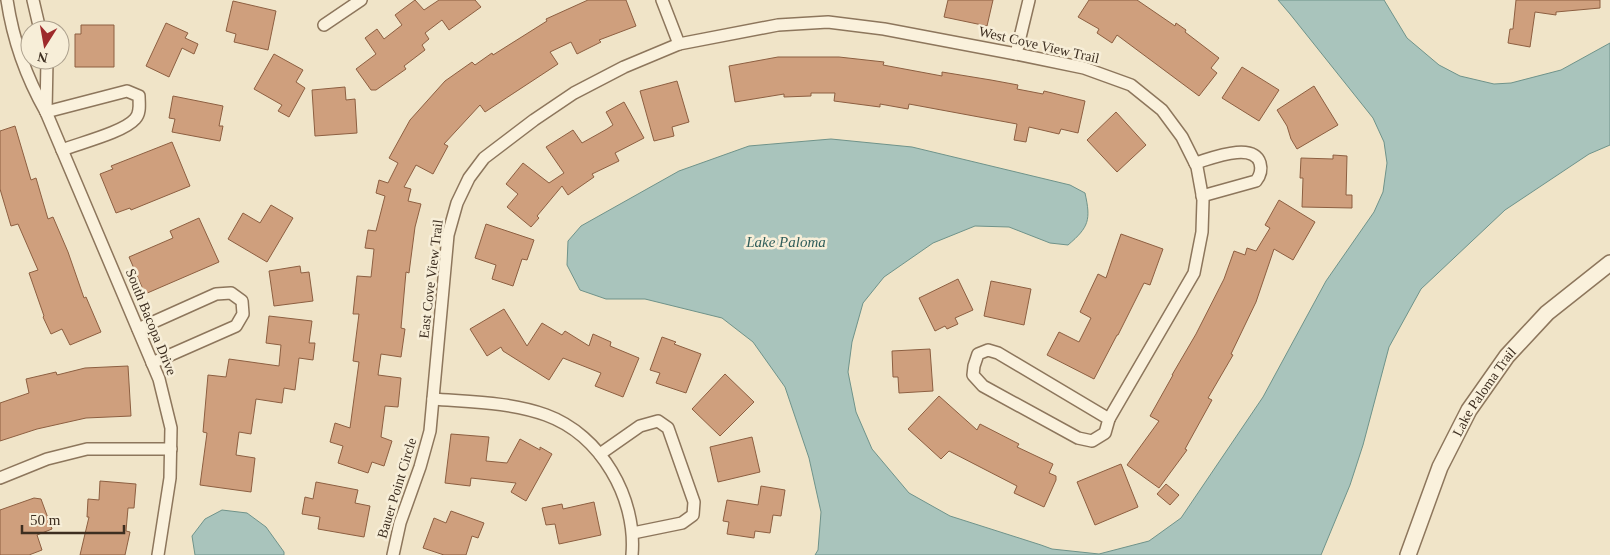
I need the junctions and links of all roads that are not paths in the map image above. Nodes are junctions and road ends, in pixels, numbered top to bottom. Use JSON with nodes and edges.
{"nodes":[{"id":1,"x":7,"y":0,"type":"edge"},
{"id":2,"x":33,"y":0,"type":"edge"},
{"id":3,"x":361,"y":0,"type":"edge"},
{"id":4,"x":662,"y":0,"type":"edge"},
{"id":5,"x":1029,"y":0,"type":"edge"},
{"id":6,"x":38,"y":20,"type":"edge"},
{"id":7,"x":324,"y":25,"type":"dead end"},
{"id":8,"x":679,"y":44,"type":"junction"},
{"id":9,"x":1016,"y":54,"type":"junction"},
{"id":10,"x":47,"y":70,"type":"edge"},
{"id":11,"x":46,"y":112,"type":"junction"},
{"id":12,"x":62,"y":150,"type":"junction"},
{"id":13,"x":1195,"y":164,"type":"junction"},
{"id":14,"x":1202,"y":196,"type":"junction"},
{"id":15,"x":1610,"y":263,"type":"edge"},
{"id":16,"x":138,"y":329,"type":"junction"},
{"id":17,"x":152,"y":363,"type":"junction"},
{"id":18,"x":433,"y":399,"type":"junction"},
{"id":19,"x":1109,"y":420,"type":"junction"},
{"id":20,"x":171,"y":449,"type":"junction"},
{"id":21,"x":600,"y":454,"type":"junction"},
{"id":22,"x":0,"y":478,"type":"edge"},
{"id":23,"x":633,"y":532,"type":"junction"},
{"id":24,"x":158,"y":555,"type":"edge"},
{"id":25,"x":393,"y":555,"type":"edge"},
{"id":26,"x":632,"y":555,"type":"edge"},
{"id":27,"x":1408,"y":555,"type":"edge"}],
"edges":[{"from":1,"to":11,"type":"street","name":"South Bacopa Drive"},
{"from":2,"to":6,"type":"street"},
{"from":3,"to":7,"type":"street"},
{"from":4,"to":8,"type":"street"},
{"from":5,"to":9,"type":"street"},
{"from":8,"to":9,"type":"street","name":"West Cove View Trail"},
{"from":8,"to":18,"type":"street","name":"East Cove View Trail"},
{"from":9,"to":13,"type":"street","name":"West Cove View Trail"},
{"from":10,"to":11,"type":"street","name":"South Bacopa Drive"},
{"from":11,"to":12,"type":"street","name":"South Bacopa Drive"},
{"from":11,"to":12,"type":"street"},
{"from":12,"to":16,"type":"street","name":"South Bacopa Drive"},
{"from":13,"to":14,"type":"street","name":"West Cove View Trail"},
{"from":13,"to":14,"type":"street"},
{"from":14,"to":19,"type":"street","name":"West Cove View Trail"},
{"from":15,"to":27,"type":"street","name":"Lake Paloma Trail"},
{"from":16,"to":17,"type":"street","name":"South Bacopa Drive"},
{"from":16,"to":17,"type":"street"},
{"from":17,"to":20,"type":"street","name":"South Bacopa Drive"},
{"from":18,"to":21,"type":"street"},
{"from":18,"to":25,"type":"street","name":"Bauer Point Circle"},
{"from":19,"to":19,"type":"street","name":"West Cove View Trail"},
{"from":20,"to":22,"type":"street"},
{"from":20,"to":24,"type":"street","name":"South Bacopa Drive"},
{"from":21,"to":23,"type":"street"},
{"from":21,"to":23,"type":"street"},
{"from":23,"to":26,"type":"street"}]}
